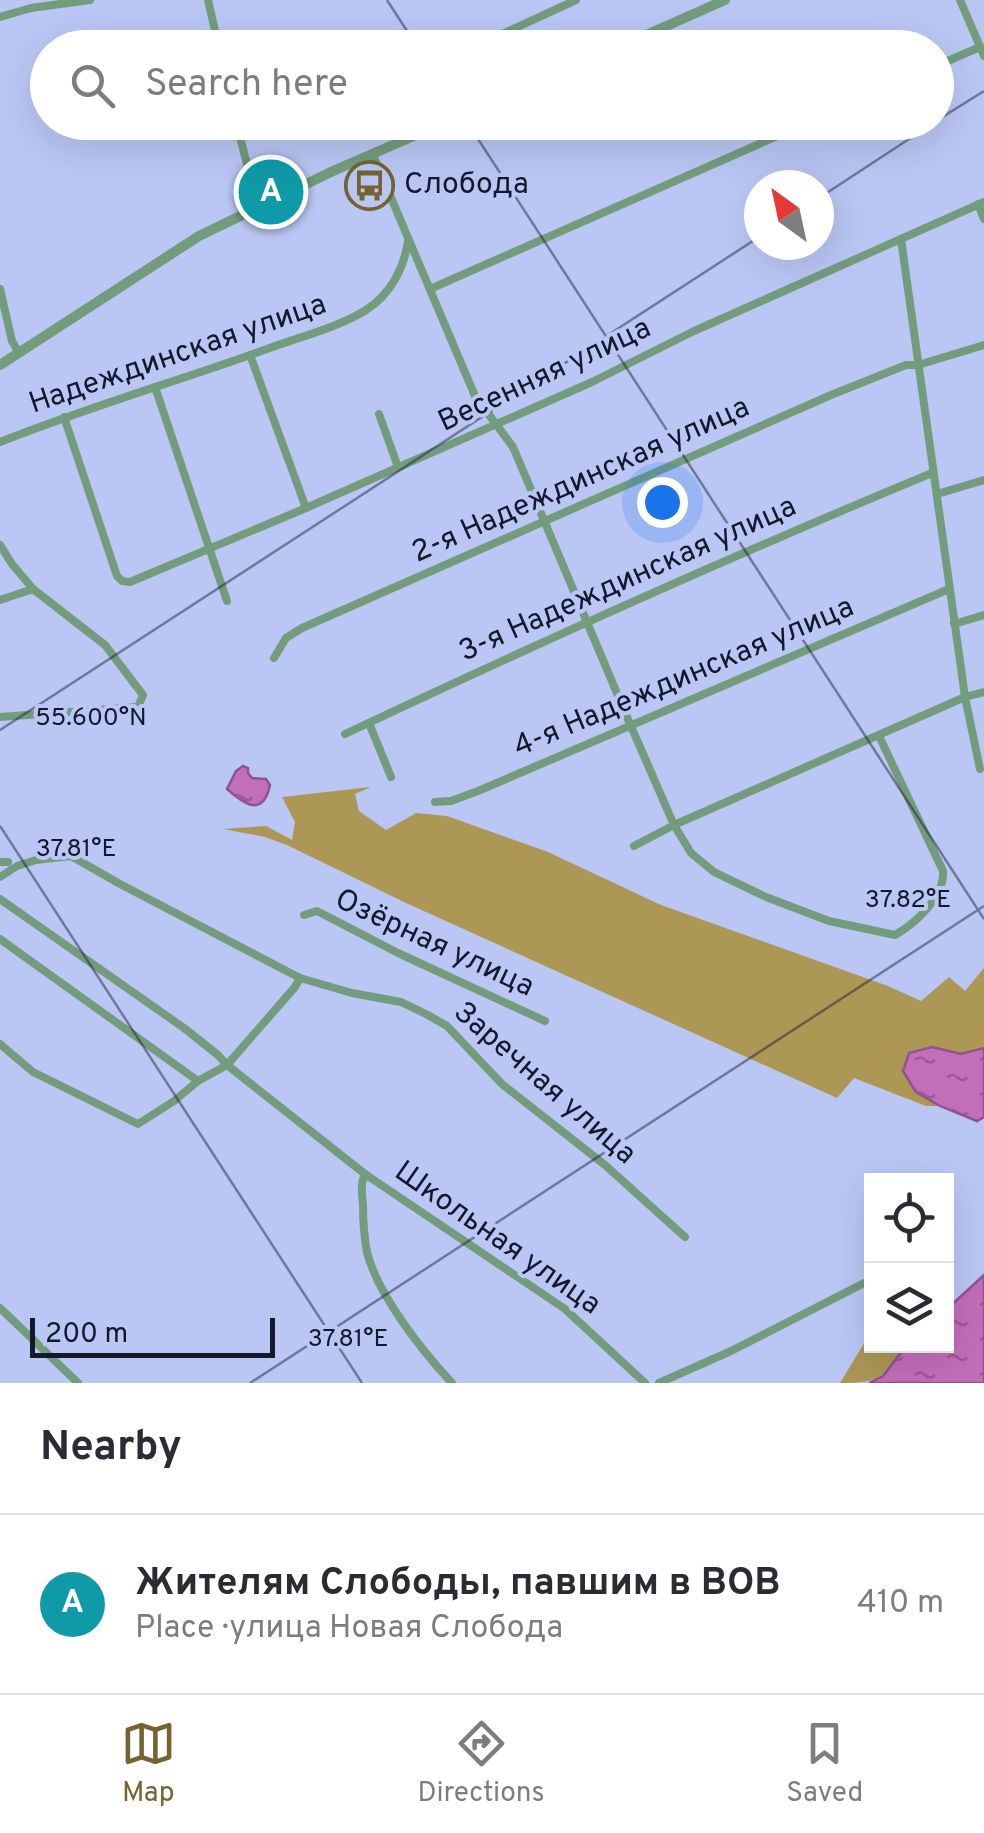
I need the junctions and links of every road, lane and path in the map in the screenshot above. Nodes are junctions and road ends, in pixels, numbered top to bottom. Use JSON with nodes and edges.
{"nodes":[{"id":1,"x":90,"y":0,"type":"edge"},
{"id":2,"x":208,"y":0,"type":"edge"},
{"id":3,"x":576,"y":0,"type":"edge"},
{"id":4,"x":725,"y":0,"type":"edge"},
{"id":5,"x":960,"y":0,"type":"edge"},
{"id":6,"x":0,"y":16,"type":"edge"},
{"id":7,"x":215,"y":30,"type":"edge"},
{"id":8,"x":511,"y":30,"type":"edge"},
{"id":9,"x":658,"y":30,"type":"edge"},
{"id":10,"x":982,"y":51,"type":"edge"},
{"id":11,"x":954,"y":60,"type":"edge"},
{"id":12,"x":241,"y":140,"type":"edge"},
{"id":13,"x":406,"y":140,"type":"edge"},
{"id":14,"x":768,"y":140,"type":"edge"},
{"id":15,"x":373,"y":155,"type":"junction"},
{"id":16,"x":981,"y":203,"type":"edge"},
{"id":17,"x":258,"y":206,"type":"junction"},
{"id":18,"x":984,"y":218,"type":"edge"},
{"id":19,"x":901,"y":238,"type":"junction"},
{"id":20,"x":408,"y":240,"type":"junction"},
{"id":21,"x":0,"y":289,"type":"edge"},
{"id":22,"x":430,"y":290,"type":"junction"},
{"id":23,"x":984,"y":345,"type":"edge"},
{"id":24,"x":19,"y":354,"type":"junction"},
{"id":25,"x":250,"y":355,"type":"junction"},
{"id":26,"x":0,"y":365,"type":"edge"},
{"id":27,"x":918,"y":365,"type":"junction"},
{"id":28,"x":155,"y":386,"type":"junction"},
{"id":29,"x":379,"y":414,"type":"dead end"},
{"id":30,"x":64,"y":417,"type":"junction"},
{"id":31,"x":495,"y":423,"type":"junction"},
{"id":32,"x":0,"y":442,"type":"edge"},
{"id":33,"x":398,"y":468,"type":"junction"},
{"id":34,"x":932,"y":473,"type":"junction"},
{"id":35,"x":984,"y":480,"type":"edge"},
{"id":36,"x":937,"y":494,"type":"junction"},
{"id":37,"x":306,"y":508,"type":"junction"},
{"id":38,"x":544,"y":522,"type":"junction"},
{"id":39,"x":0,"y":545,"type":"edge"},
{"id":40,"x":208,"y":549,"type":"junction"},
{"id":41,"x":949,"y":588,"type":"junction"},
{"id":42,"x":33,"y":589,"type":"junction"},
{"id":43,"x":0,"y":600,"type":"edge"},
{"id":44,"x":227,"y":601,"type":"dead end"},
{"id":45,"x":984,"y":616,"type":"edge"},
{"id":46,"x":587,"y":622,"type":"junction"},
{"id":47,"x":954,"y":624,"type":"junction"},
{"id":48,"x":274,"y":658,"type":"dead end"},
{"id":49,"x":984,"y":692,"type":"edge"},
{"id":50,"x":965,"y":697,"type":"junction"},
{"id":51,"x":0,"y":717,"type":"edge"},
{"id":52,"x":369,"y":723,"type":"junction"},
{"id":53,"x":630,"y":724,"type":"junction"},
{"id":54,"x":344,"y":734,"type":"dead end"},
{"id":55,"x":878,"y":736,"type":"junction"},
{"id":56,"x":980,"y":769,"type":"dead end"},
{"id":57,"x":391,"y":777,"type":"dead end"},
{"id":58,"x":435,"y":802,"type":"dead end"},
{"id":59,"x":674,"y":825,"type":"junction"},
{"id":60,"x":634,"y":846,"type":"dead end"},
{"id":61,"x":0,"y":877,"type":"edge"},
{"id":62,"x":0,"y":899,"type":"edge"},
{"id":63,"x":304,"y":915,"type":"dead end"},
{"id":64,"x":0,"y":939,"type":"edge"},
{"id":65,"x":300,"y":978,"type":"junction"},
{"id":66,"x":545,"y":1021,"type":"dead end"},
{"id":67,"x":0,"y":1044,"type":"edge"},
{"id":68,"x":227,"y":1066,"type":"junction"},
{"id":69,"x":198,"y":1081,"type":"junction"},
{"id":70,"x":365,"y":1174,"type":"junction"},
{"id":71,"x":685,"y":1237,"type":"dead end"},
{"id":72,"x":864,"y":1283,"type":"edge"},
{"id":73,"x":0,"y":1308,"type":"edge"},
{"id":74,"x":78,"y":1383,"type":"edge"},
{"id":75,"x":452,"y":1383,"type":"edge"},
{"id":76,"x":645,"y":1383,"type":"edge"},
{"id":77,"x":659,"y":1383,"type":"edge"}],
"edges":[{"from":1,"to":6,"type":"street"},
{"from":2,"to":7,"type":"street"},
{"from":3,"to":8,"type":"street"},
{"from":4,"to":9,"type":"street"},
{"from":5,"to":10,"type":"street"},
{"from":10,"to":11,"type":"street"},
{"from":12,"to":17,"type":"street"},
{"from":13,"to":15,"type":"street"},
{"from":14,"to":22,"type":"street"},
{"from":15,"to":17,"type":"street"},
{"from":15,"to":20,"type":"street"},
{"from":16,"to":18,"type":"street"},
{"from":16,"to":19,"type":"street","name":"Весенняя улица"},
{"from":17,"to":24,"type":"street"},
{"from":19,"to":27,"type":"street"},
{"from":19,"to":31,"type":"street","name":"Весенняя улица"},
{"from":20,"to":22,"type":"street"},
{"from":20,"to":25,"type":"street","name":"Надеждинская улица"},
{"from":21,"to":24,"type":"street"},
{"from":22,"to":31,"type":"street"},
{"from":23,"to":27,"type":"street","name":"2-я Надеждинская улица"},
{"from":24,"to":26,"type":"street"},
{"from":25,"to":28,"type":"street","name":"Надеждинская улица"},
{"from":25,"to":37,"type":"street"},
{"from":27,"to":34,"type":"street"},
{"from":27,"to":38,"type":"street","name":"2-я Надеждинская улица"},
{"from":28,"to":30,"type":"street","name":"Надеждинская улица"},
{"from":28,"to":40,"type":"street"},
{"from":29,"to":33,"type":"street"},
{"from":30,"to":32,"type":"street","name":"Надеждинская улица"},
{"from":30,"to":40,"type":"street","name":"Весенняя улица"},
{"from":31,"to":33,"type":"street","name":"Весенняя улица"},
{"from":31,"to":38,"type":"street"},
{"from":33,"to":37,"type":"street","name":"Весенняя улица"},
{"from":34,"to":36,"type":"street"},
{"from":34,"to":46,"type":"street","name":"3-я Надеждинская улица"},
{"from":35,"to":36,"type":"street"},
{"from":36,"to":41,"type":"street"},
{"from":37,"to":40,"type":"street","name":"Весенняя улица"},
{"from":38,"to":46,"type":"street"},
{"from":38,"to":48,"type":"street","name":"2-я Надеждинская улица"},
{"from":39,"to":42,"type":"street"},
{"from":40,"to":44,"type":"street"},
{"from":41,"to":47,"type":"street"},
{"from":41,"to":53,"type":"street","name":"4-я Надеждинская улица"},
{"from":42,"to":43,"type":"street"},
{"from":42,"to":51,"type":"street"},
{"from":45,"to":47,"type":"street"},
{"from":46,"to":52,"type":"street","name":"3-я Надеждинская улица"},
{"from":46,"to":53,"type":"street"},
{"from":47,"to":50,"type":"street"},
{"from":49,"to":50,"type":"street"},
{"from":50,"to":55,"type":"street"},
{"from":50,"to":56,"type":"street"},
{"from":52,"to":54,"type":"street","name":"3-я Надеждинская улица"},
{"from":52,"to":57,"type":"street"},
{"from":53,"to":58,"type":"street","name":"4-я Надеждинская улица"},
{"from":53,"to":59,"type":"street"},
{"from":55,"to":59,"type":"street"},
{"from":55,"to":59,"type":"street"},
{"from":59,"to":60,"type":"street"},
{"from":61,"to":65,"type":"street","name":"Заречная улица"},
{"from":62,"to":68,"type":"street","name":"Школьная улица"},
{"from":63,"to":66,"type":"street","name":"Озёрная улица"},
{"from":64,"to":69,"type":"street"},
{"from":65,"to":68,"type":"street"},
{"from":65,"to":71,"type":"street","name":"Заречная улица"},
{"from":67,"to":69,"type":"street"},
{"from":68,"to":69,"type":"street"},
{"from":68,"to":70,"type":"street","name":"Школьная улица"},
{"from":70,"to":75,"type":"street","name":"Школьная улица"},
{"from":70,"to":76,"type":"street","name":"Школьная улица"},
{"from":72,"to":77,"type":"street"},
{"from":73,"to":74,"type":"street"}]}
